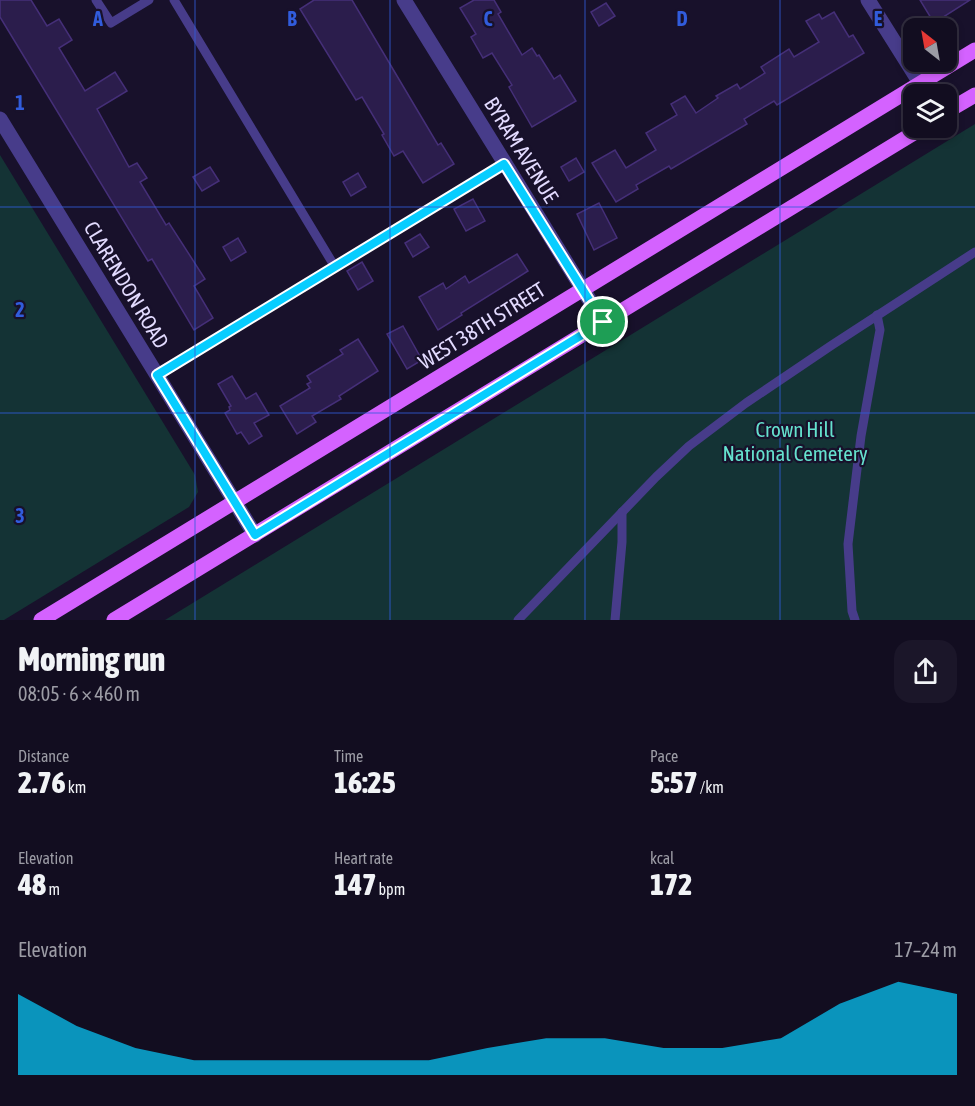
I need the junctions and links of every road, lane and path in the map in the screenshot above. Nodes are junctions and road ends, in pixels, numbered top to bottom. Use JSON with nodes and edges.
{"nodes":[{"id":1,"x":96,"y":0,"type":"edge"},
{"id":2,"x":149,"y":0,"type":"edge"},
{"id":3,"x":174,"y":0,"type":"edge"},
{"id":4,"x":404,"y":0,"type":"edge"},
{"id":5,"x":868,"y":0,"type":"edge"},
{"id":6,"x":975,"y":50,"type":"edge"},
{"id":7,"x":920,"y":84,"type":"edge"},
{"id":8,"x":930,"y":84,"type":"edge"},
{"id":9,"x":975,"y":95,"type":"edge"},
{"id":10,"x":903,"y":101,"type":"edge"},
{"id":11,"x":957,"y":106,"type":"edge"},
{"id":12,"x":0,"y":119,"type":"edge"},
{"id":13,"x":906,"y":138,"type":"edge"},
{"id":14,"x":504,"y":164,"type":"junction"},
{"id":15,"x":975,"y":252,"type":"edge"},
{"id":16,"x":335,"y":267,"type":"junction"},
{"id":17,"x":582,"y":289,"type":"junction"},
{"id":18,"x":877,"y":315,"type":"junction"},
{"id":19,"x":603,"y":322,"type":"junction"},
{"id":20,"x":157,"y":375,"type":"junction"},
{"id":21,"x":235,"y":502,"type":"junction"},
{"id":22,"x":622,"y":512,"type":"junction"},
{"id":23,"x":255,"y":535,"type":"junction"},
{"id":24,"x":852,"y":617,"type":"edge"},
{"id":25,"x":41,"y":620,"type":"edge"},
{"id":26,"x":114,"y":620,"type":"edge"},
{"id":27,"x":518,"y":620,"type":"edge"},
{"id":28,"x":615,"y":620,"type":"edge"}],
"edges":[{"from":1,"to":2,"type":"lane"},
{"from":3,"to":16,"type":"lane"},
{"from":4,"to":14,"type":"street","name":"BYRAM AVENUE"},
{"from":5,"to":7,"type":"street"},
{"from":6,"to":8,"type":"main road","name":"WEST 38TH STREET"},
{"from":9,"to":11,"type":"main road"},
{"from":10,"to":17,"type":"main road","name":"WEST 38TH STREET"},
{"from":12,"to":20,"type":"street","name":"CLARENDON ROAD"},
{"from":13,"to":19,"type":"main road"},
{"from":14,"to":16,"type":"lane"},
{"from":14,"to":17,"type":"street","name":"BYRAM AVENUE"},
{"from":15,"to":18,"type":"lane"},
{"from":16,"to":20,"type":"lane"},
{"from":17,"to":19,"type":"street","name":"BYRAM AVENUE"},
{"from":17,"to":21,"type":"main road","name":"WEST 38TH STREET"},
{"from":18,"to":22,"type":"lane"},
{"from":18,"to":24,"type":"lane"},
{"from":19,"to":23,"type":"main road"},
{"from":20,"to":21,"type":"street","name":"CLARENDON ROAD"},
{"from":21,"to":23,"type":"street","name":"CLARENDON ROAD"},
{"from":21,"to":25,"type":"main road","name":"WEST 38TH STREET"},
{"from":22,"to":27,"type":"lane"},
{"from":22,"to":28,"type":"lane"},
{"from":23,"to":26,"type":"main road"}]}
